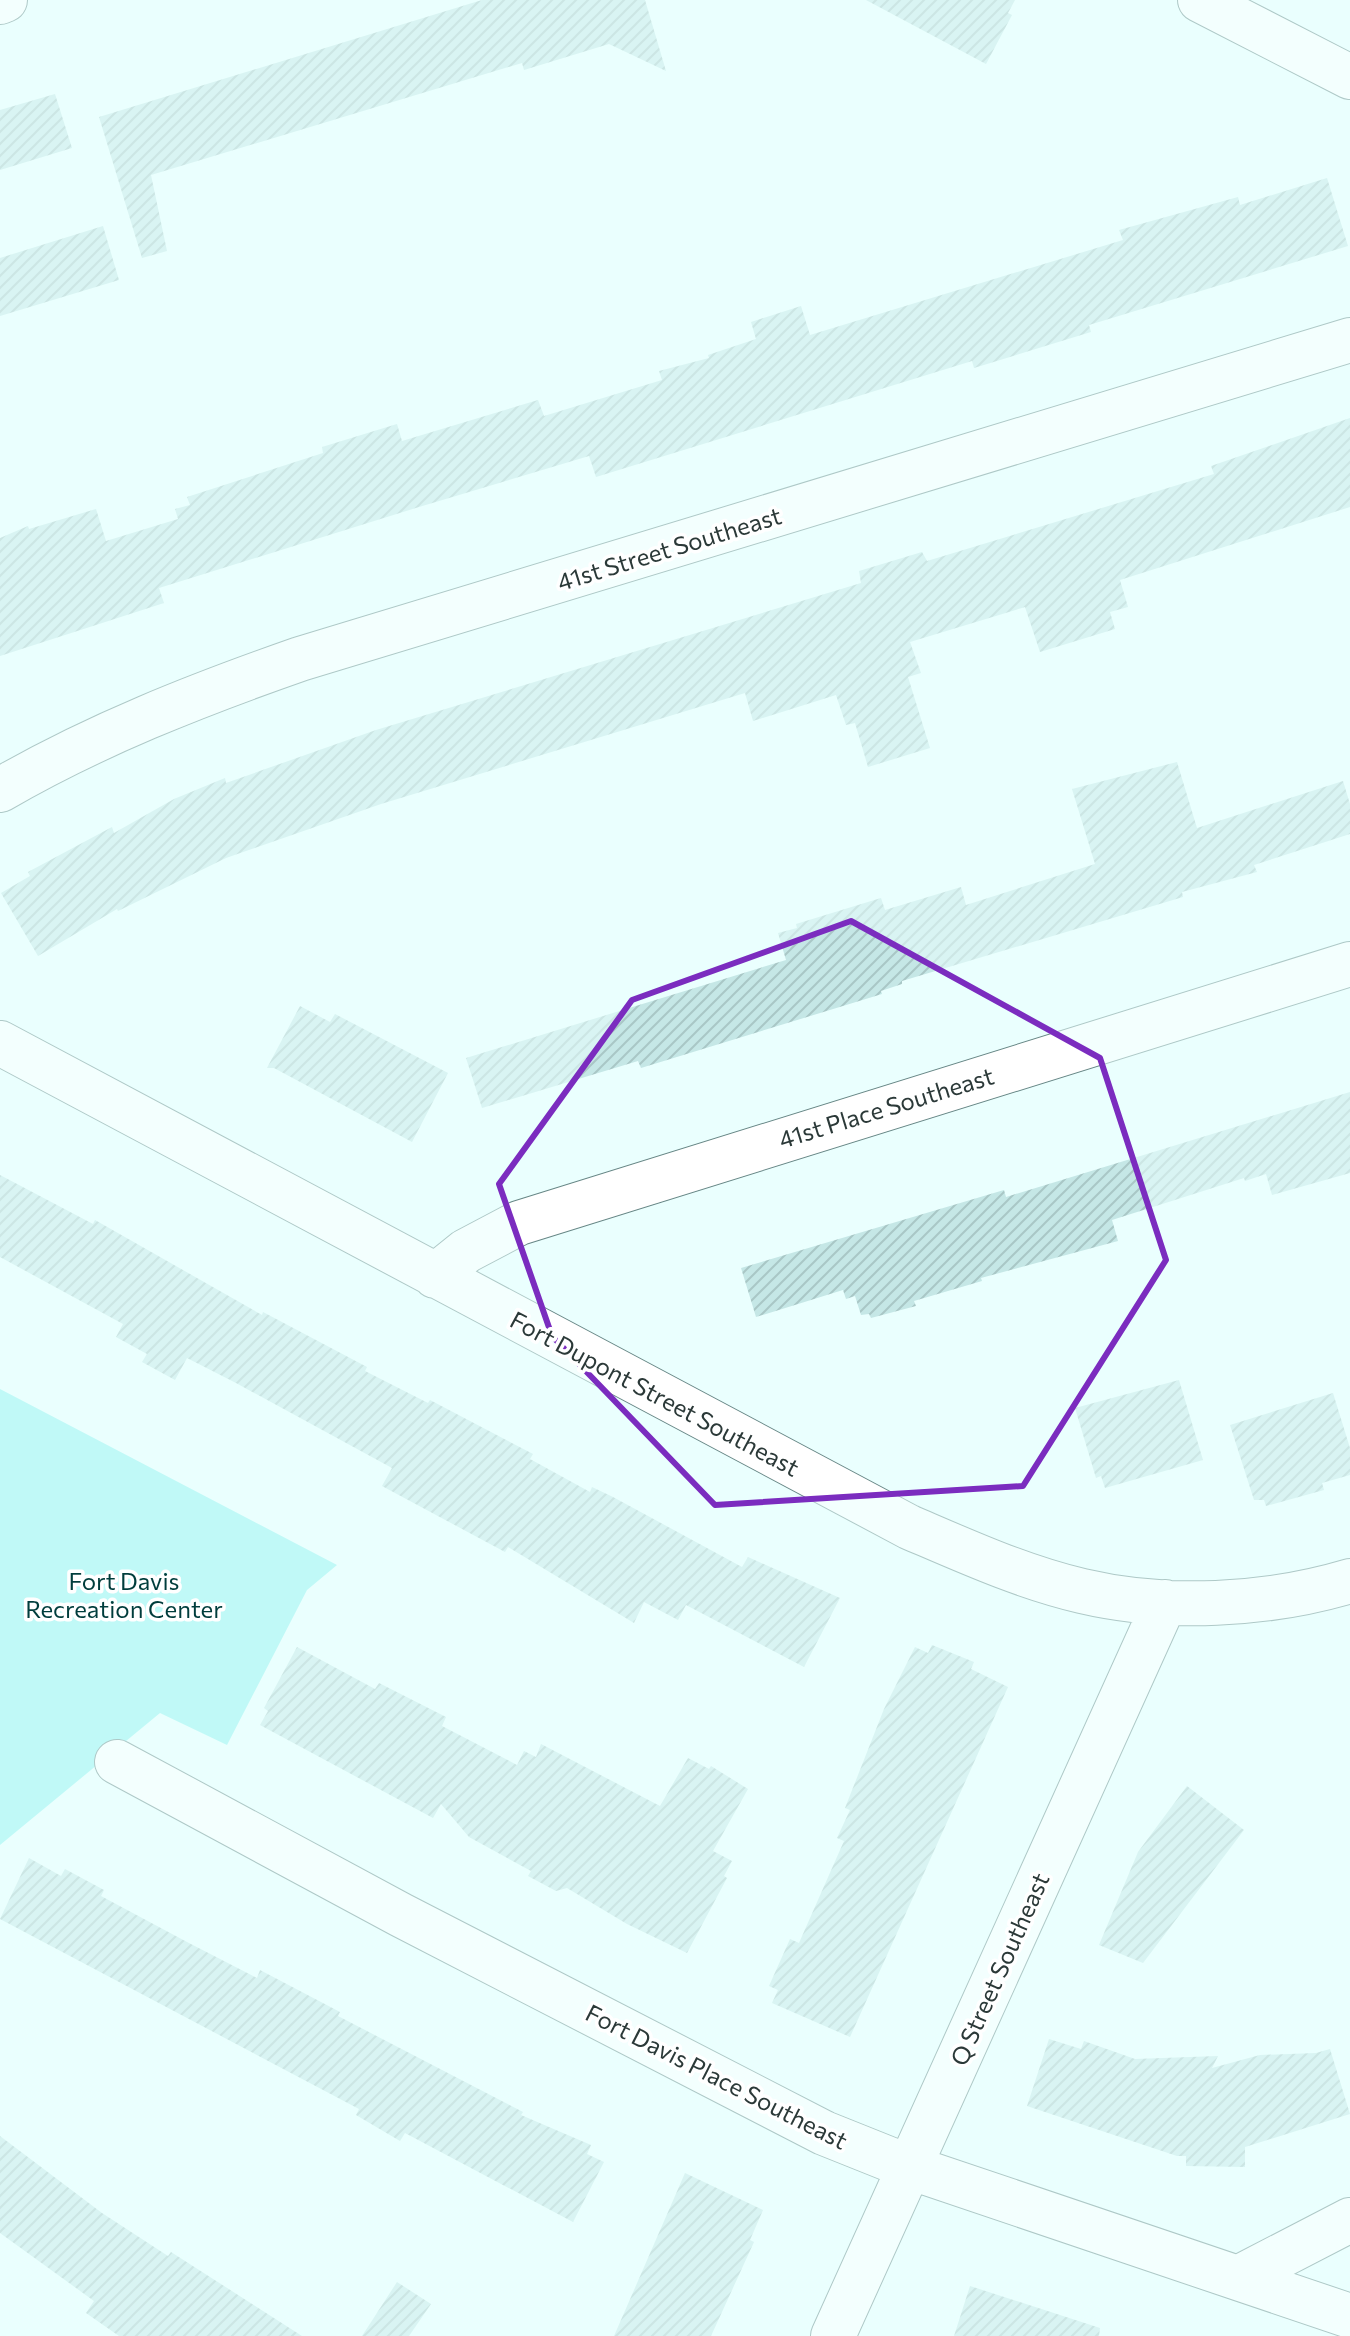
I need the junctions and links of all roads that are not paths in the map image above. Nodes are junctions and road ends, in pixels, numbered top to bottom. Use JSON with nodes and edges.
{"nodes":[{"id":1,"x":1200,"y":0,"type":"edge"},
{"id":2,"x":1350,"y":77,"type":"edge"},
{"id":3,"x":1350,"y":340,"type":"edge"},
{"id":4,"x":0,"y":790,"type":"edge"},
{"id":5,"x":1350,"y":964,"type":"edge"},
{"id":6,"x":0,"y":1043,"type":"edge"},
{"id":7,"x":435,"y":1276,"type":"junction"},
{"id":8,"x":1350,"y":1581,"type":"edge"},
{"id":9,"x":1165,"y":1602,"type":"junction"},
{"id":10,"x":117,"y":1762,"type":"dead end"},
{"id":11,"x":909,"y":2167,"type":"junction"},
{"id":12,"x":1350,"y":2220,"type":"edge"},
{"id":13,"x":1238,"y":2278,"type":"junction"},
{"id":14,"x":1350,"y":2316,"type":"edge"},
{"id":15,"x":833,"y":2336,"type":"edge"}],
"edges":[{"from":1,"to":2,"type":"street"},
{"from":3,"to":4,"type":"street","name":"41st Street Southeast"},
{"from":5,"to":7,"type":"street","name":"41st Place Southeast"},
{"from":6,"to":7,"type":"street","name":"Fort Dupont Street Southeast"},
{"from":7,"to":9,"type":"street","name":"Fort Dupont Street Southeast"},
{"from":8,"to":9,"type":"street","name":"Fort Dupont Street Southeast"},
{"from":9,"to":11,"type":"street","name":"Q Street Southeast"},
{"from":10,"to":11,"type":"street","name":"Fort Davis Place Southeast"},
{"from":11,"to":13,"type":"street","name":"Fort Davis Place Southeast"},
{"from":11,"to":15,"type":"street","name":"Q Street Southeast"},
{"from":12,"to":13,"type":"street"},
{"from":13,"to":14,"type":"street","name":"Fort Davis Place Southeast"}]}
